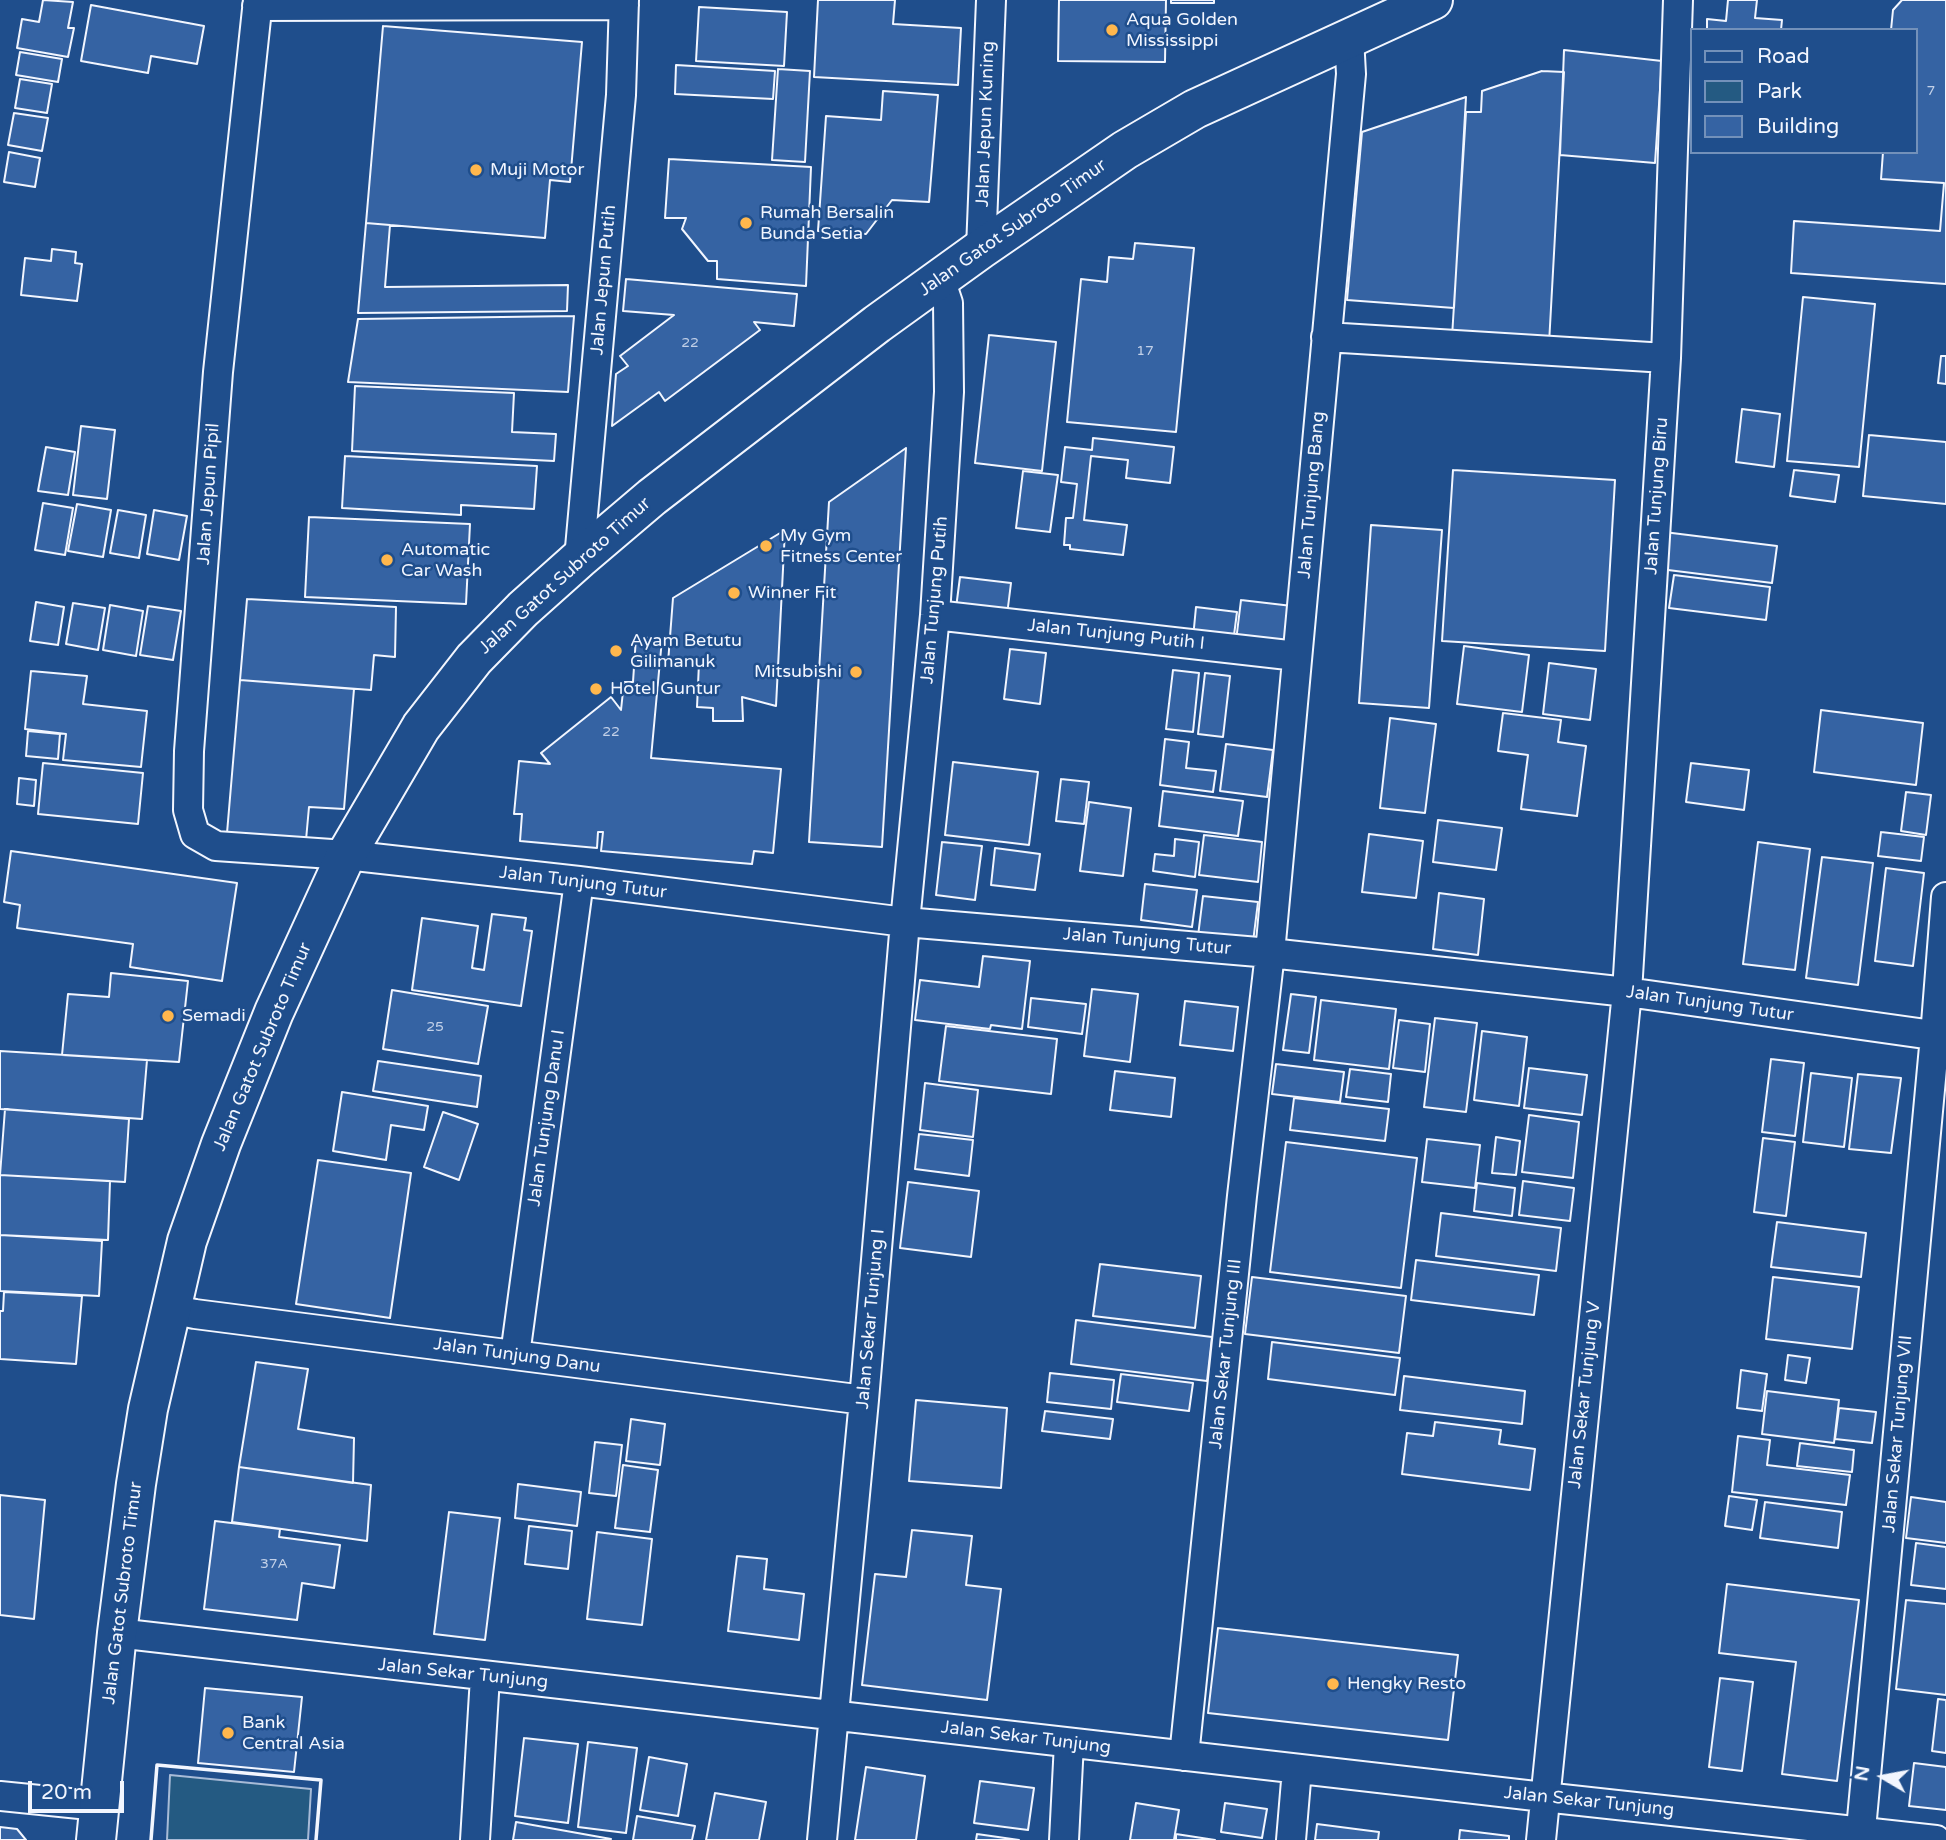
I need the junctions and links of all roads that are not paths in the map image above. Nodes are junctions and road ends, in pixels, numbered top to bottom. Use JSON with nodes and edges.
{"nodes":[{"id":1,"x":991,"y":0,"type":"edge"},
{"id":2,"x":1433,"y":0,"type":"edge"},
{"id":3,"x":1678,"y":0,"type":"edge"},
{"id":4,"x":258,"y":3,"type":"edge"},
{"id":5,"x":624,"y":3,"type":"edge"},
{"id":6,"x":1349,"y":37,"type":"junction"},
{"id":7,"x":981,"y":249,"type":"junction"},
{"id":8,"x":940,"y":279,"type":"junction"},
{"id":9,"x":1326,"y":337,"type":"junction"},
{"id":10,"x":1665,"y":358,"type":"junction"},
{"id":11,"x":579,"y":559,"type":"junction"},
{"id":12,"x":936,"y":615,"type":"junction"},
{"id":13,"x":1297,"y":656,"type":"junction"},
{"id":14,"x":346,"y":855,"type":"junction"},
{"id":15,"x":579,"y":881,"type":"junction"},
{"id":16,"x":1946,"y":897,"type":"edge"},
{"id":17,"x":905,"y":922,"type":"junction"},
{"id":18,"x":1270,"y":953,"type":"junction"},
{"id":19,"x":1627,"y":992,"type":"junction"},
{"id":20,"x":1941,"y":1036,"type":"edge"},
{"id":21,"x":170,"y":1309,"type":"junction"},
{"id":22,"x":515,"y":1355,"type":"junction"},
{"id":23,"x":864,"y":1400,"type":"junction"},
{"id":24,"x":117,"y":1633,"type":"junction"},
{"id":25,"x":485,"y":1677,"type":"junction"},
{"id":26,"x":832,"y":1716,"type":"junction"},
{"id":27,"x":1069,"y":1743,"type":"junction"},
{"id":28,"x":1184,"y":1756,"type":"junction"},
{"id":29,"x":1297,"y":1769,"type":"junction"},
{"id":30,"x":0,"y":1796,"type":"edge"},
{"id":31,"x":1544,"y":1797,"type":"junction"},
{"id":32,"x":97,"y":1823,"type":"edge"},
{"id":33,"x":1860,"y":1836,"type":"edge"},
{"id":34,"x":475,"y":1840,"type":"edge"},
{"id":35,"x":822,"y":1840,"type":"edge"},
{"id":36,"x":1063,"y":1840,"type":"edge"},
{"id":37,"x":1290,"y":1840,"type":"edge"},
{"id":38,"x":1541,"y":1840,"type":"edge"},
{"id":39,"x":1936,"y":1840,"type":"edge"}],
"edges":[{"from":1,"to":7,"type":"street","name":"Jalan Jepun Kuning"},
{"from":2,"to":6,"type":"highway","name":"Jalan Gatot Subroto Timur"},
{"from":3,"to":10,"type":"street","name":"Jalan Tunjung Biru"},
{"from":4,"to":5,"type":"street"},
{"from":4,"to":14,"type":"street","name":"Jalan Jepun Pipil"},
{"from":5,"to":11,"type":"street","name":"Jalan Jepun Putih"},
{"from":6,"to":7,"type":"highway","name":"Jalan Gatot Subroto Timur"},
{"from":6,"to":9,"type":"street","name":"Jalan Tunjung Bang"},
{"from":7,"to":8,"type":"highway","name":"Jalan Gatot Subroto Timur"},
{"from":8,"to":11,"type":"highway","name":"Jalan Gatot Subroto Timur"},
{"from":8,"to":12,"type":"street","name":"Jalan Tunjung Putih"},
{"from":9,"to":10,"type":"street"},
{"from":9,"to":13,"type":"street","name":"Jalan Tunjung Bang"},
{"from":10,"to":19,"type":"street","name":"Jalan Tunjung Biru"},
{"from":11,"to":14,"type":"highway","name":"Jalan Gatot Subroto Timur"},
{"from":12,"to":13,"type":"street","name":"Jalan Tunjung Putih I"},
{"from":12,"to":17,"type":"street","name":"Jalan Tunjung Putih"},
{"from":13,"to":18,"type":"street","name":"Jalan Tunjung Bang"},
{"from":14,"to":15,"type":"street","name":"Jalan Tunjung Tutur"},
{"from":14,"to":21,"type":"highway","name":"Jalan Gatot Subroto Timur"},
{"from":15,"to":17,"type":"street","name":"Jalan Tunjung Tutur"},
{"from":15,"to":22,"type":"street","name":"Jalan Tunjung Danu I"},
{"from":16,"to":20,"type":"street","name":"Jalan Sekar Tunjung VII"},
{"from":17,"to":18,"type":"street","name":"Jalan Tunjung Tutur"},
{"from":17,"to":23,"type":"street","name":"Jalan Sekar Tunjung I"},
{"from":18,"to":19,"type":"street","name":"Jalan Tunjung Tutur"},
{"from":18,"to":28,"type":"street","name":"Jalan Sekar Tunjung III"},
{"from":19,"to":20,"type":"street","name":"Jalan Tunjung Tutur"},
{"from":19,"to":31,"type":"street","name":"Jalan Sekar Tunjung V"},
{"from":20,"to":33,"type":"street","name":"Jalan Sekar Tunjung VII"},
{"from":21,"to":22,"type":"street","name":"Jalan Tunjung Danu"},
{"from":21,"to":24,"type":"highway","name":"Jalan Gatot Subroto Timur"},
{"from":22,"to":23,"type":"street","name":"Jalan Tunjung Danu"},
{"from":23,"to":26,"type":"street","name":"Jalan Sekar Tunjung I"},
{"from":24,"to":25,"type":"street","name":"Jalan Sekar Tunjung"},
{"from":24,"to":32,"type":"highway","name":"Jalan Gatot Subroto Timur"},
{"from":25,"to":26,"type":"street","name":"Jalan Sekar Tunjung"},
{"from":25,"to":34,"type":"street"},
{"from":26,"to":27,"type":"street","name":"Jalan Sekar Tunjung"},
{"from":26,"to":35,"type":"street","name":"Jalan Sekar Tunjung I"},
{"from":27,"to":28,"type":"street","name":"Jalan Sekar Tunjung"},
{"from":27,"to":36,"type":"street"},
{"from":28,"to":29,"type":"street","name":"Jalan Sekar Tunjung"},
{"from":29,"to":31,"type":"street","name":"Jalan Sekar Tunjung"},
{"from":29,"to":37,"type":"street"},
{"from":30,"to":32,"type":"street"},
{"from":31,"to":33,"type":"street","name":"Jalan Sekar Tunjung"},
{"from":31,"to":38,"type":"street","name":"Jalan Sekar Tunjung V"},
{"from":33,"to":39,"type":"street","name":"Jalan Sekar Tunjung"}]}
